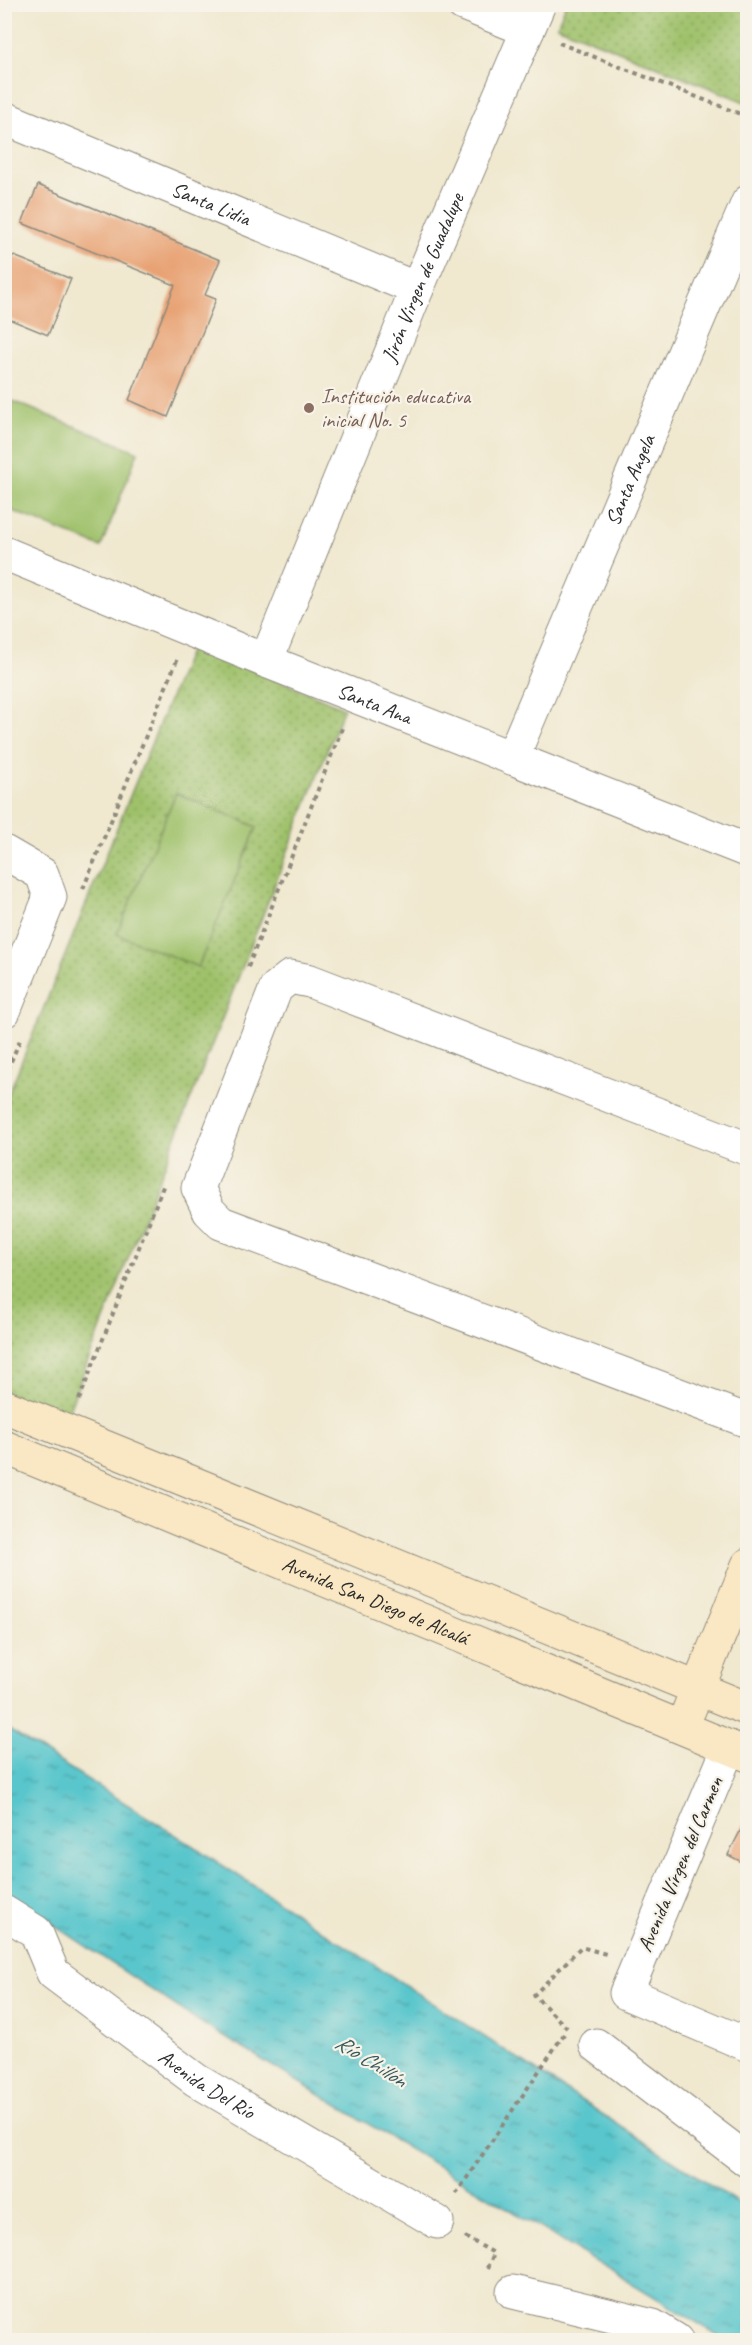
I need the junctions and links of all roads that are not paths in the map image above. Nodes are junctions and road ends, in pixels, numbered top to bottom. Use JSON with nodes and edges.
{"nodes":[{"id":1,"x":463,"y":4,"type":"edge"},
{"id":2,"x":533,"y":17,"type":"edge"},
{"id":3,"x":4,"y":118,"type":"edge"},
{"id":4,"x":747,"y":202,"type":"edge"},
{"id":5,"x":417,"y":289,"type":"junction"},
{"id":6,"x":4,"y":553,"type":"edge"},
{"id":7,"x":266,"y":660,"type":"junction"},
{"id":8,"x":512,"y":758,"type":"junction"},
{"id":9,"x":747,"y":851,"type":"edge"},
{"id":10,"x":4,"y":852,"type":"edge"},
{"id":11,"x":14,"y":1022,"type":"edge"},
{"id":12,"x":747,"y":1149,"type":"edge"},
{"id":13,"x":4,"y":1406,"type":"edge"},
{"id":14,"x":747,"y":1421,"type":"edge"},
{"id":15,"x":4,"y":1447,"type":"edge"},
{"id":16,"x":747,"y":1565,"type":"edge"},
{"id":17,"x":462,"y":1593,"type":"junction"},
{"id":18,"x":448,"y":1630,"type":"junction"},
{"id":19,"x":696,"y":1689,"type":"junction"},
{"id":20,"x":747,"y":1706,"type":"edge"},
{"id":21,"x":683,"y":1729,"type":"junction"},
{"id":22,"x":738,"y":1751,"type":"edge"},
{"id":23,"x":4,"y":1912,"type":"edge"},
{"id":24,"x":596,"y":2045,"type":"dead end"},
{"id":25,"x":747,"y":2045,"type":"edge"},
{"id":26,"x":747,"y":2161,"type":"edge"},
{"id":27,"x":445,"y":2210,"type":"road end"},
{"id":28,"x":513,"y":2292,"type":"dead end"},
{"id":29,"x":656,"y":2336,"type":"edge"}],
"edges":[{"from":1,"to":2,"type":"street"},
{"from":2,"to":5,"type":"street","name":"Jirón Virgen de Guadalupe"},
{"from":3,"to":5,"type":"street","name":"Santa Lidia"},
{"from":4,"to":8,"type":"street","name":"Santa Angela"},
{"from":5,"to":7,"type":"street","name":"Jirón Virgen de Guadalupe"},
{"from":6,"to":7,"type":"street","name":"Santa Ana"},
{"from":7,"to":8,"type":"street","name":"Santa Ana"},
{"from":8,"to":9,"type":"street","name":"Santa Ana"},
{"from":10,"to":11,"type":"street"},
{"from":12,"to":14,"type":"street"},
{"from":13,"to":17,"type":"main road","name":"Avenida San Diego de Alcalá"},
{"from":15,"to":18,"type":"main road","name":"Avenida San Diego de Alcalá"},
{"from":16,"to":19,"type":"main road"},
{"from":17,"to":18,"type":"main road"},
{"from":17,"to":19,"type":"main road","name":"Avenida San Diego de Alcalá"},
{"from":18,"to":21,"type":"main road","name":"Avenida San Diego de Alcalá"},
{"from":19,"to":20,"type":"main road","name":"Avenida San Diego de Alcalá"},
{"from":19,"to":21,"type":"main road"},
{"from":20,"to":22,"type":"main road","name":"Avenida Vírgen del Carmen"},
{"from":21,"to":22,"type":"main road","name":"Avenida San Diego de Alcalá"},
{"from":22,"to":25,"type":"street","name":"Avenida Vírgen del Carmen"},
{"from":23,"to":27,"type":"street","name":"Avenida Del Río"},
{"from":24,"to":26,"type":"street"},
{"from":28,"to":29,"type":"street"}]}
